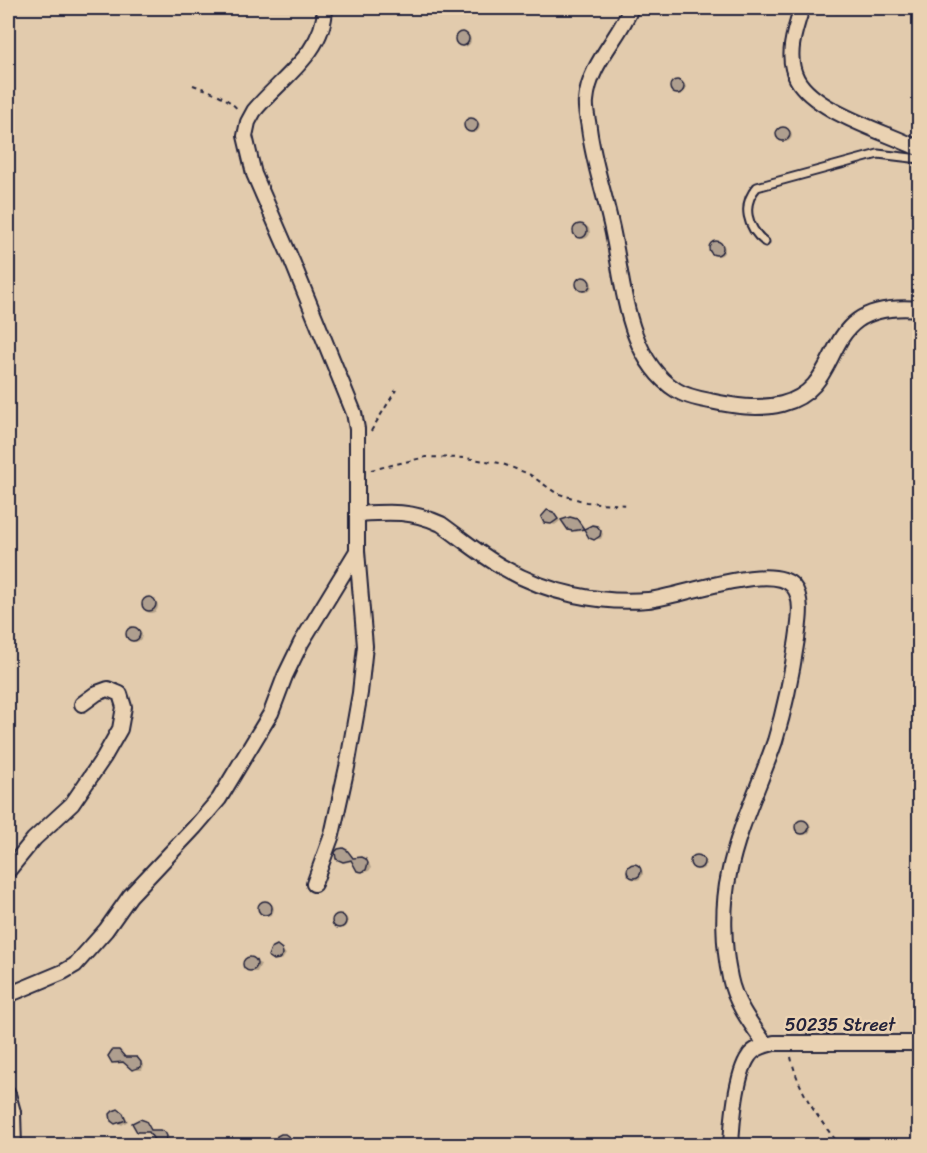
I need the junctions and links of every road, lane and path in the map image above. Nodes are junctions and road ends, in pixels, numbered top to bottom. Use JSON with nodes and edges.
{"nodes":[{"id":1,"x":325,"y":8,"type":"edge"},
{"id":2,"x":631,"y":8,"type":"edge"},
{"id":3,"x":802,"y":8,"type":"edge"},
{"id":4,"x":193,"y":85,"type":"dead end"},
{"id":5,"x":248,"y":123,"type":"junction"},
{"id":6,"x":920,"y":149,"type":"edge"},
{"id":7,"x":920,"y":159,"type":"edge"},
{"id":8,"x":765,"y":242,"type":"dead end"},
{"id":9,"x":920,"y":309,"type":"edge"},
{"id":10,"x":396,"y":390,"type":"dead end"},
{"id":11,"x":356,"y":457,"type":"junction"},
{"id":12,"x":357,"y":474,"type":"junction"},
{"id":13,"x":627,"y":505,"type":"dead end"},
{"id":14,"x":357,"y":514,"type":"junction"},
{"id":15,"x":357,"y":551,"type":"junction"},
{"id":16,"x":82,"y":704,"type":"dead end"},
{"id":17,"x":8,"y":871,"type":"edge"},
{"id":18,"x":314,"y":884,"type":"dead end"},
{"id":19,"x":8,"y":995,"type":"edge"},
{"id":20,"x":920,"y":1042,"type":"edge"},
{"id":21,"x":789,"y":1043,"type":"junction"},
{"id":22,"x":766,"y":1045,"type":"junction"},
{"id":23,"x":8,"y":1094,"type":"edge"},
{"id":24,"x":14,"y":1146,"type":"edge"},
{"id":25,"x":731,"y":1146,"type":"edge"},
{"id":26,"x":841,"y":1146,"type":"edge"}],
"edges":[{"from":1,"to":5,"type":"street"},
{"from":2,"to":9,"type":"street"},
{"from":3,"to":6,"type":"street"},
{"from":4,"to":5,"type":"path"},
{"from":5,"to":11,"type":"street"},
{"from":7,"to":8,"type":"lane"},
{"from":10,"to":11,"type":"path"},
{"from":11,"to":12,"type":"street"},
{"from":12,"to":13,"type":"path"},
{"from":12,"to":14,"type":"street"},
{"from":14,"to":15,"type":"street"},
{"from":14,"to":22,"type":"street"},
{"from":15,"to":18,"type":"street"},
{"from":15,"to":19,"type":"street"},
{"from":16,"to":17,"type":"street"},
{"from":20,"to":21,"type":"street","name":"50235 Street"},
{"from":21,"to":22,"type":"street","name":"50235 Street"},
{"from":21,"to":26,"type":"path"},
{"from":22,"to":25,"type":"street","name":"50235 Street"},
{"from":23,"to":24,"type":"street"}]}
